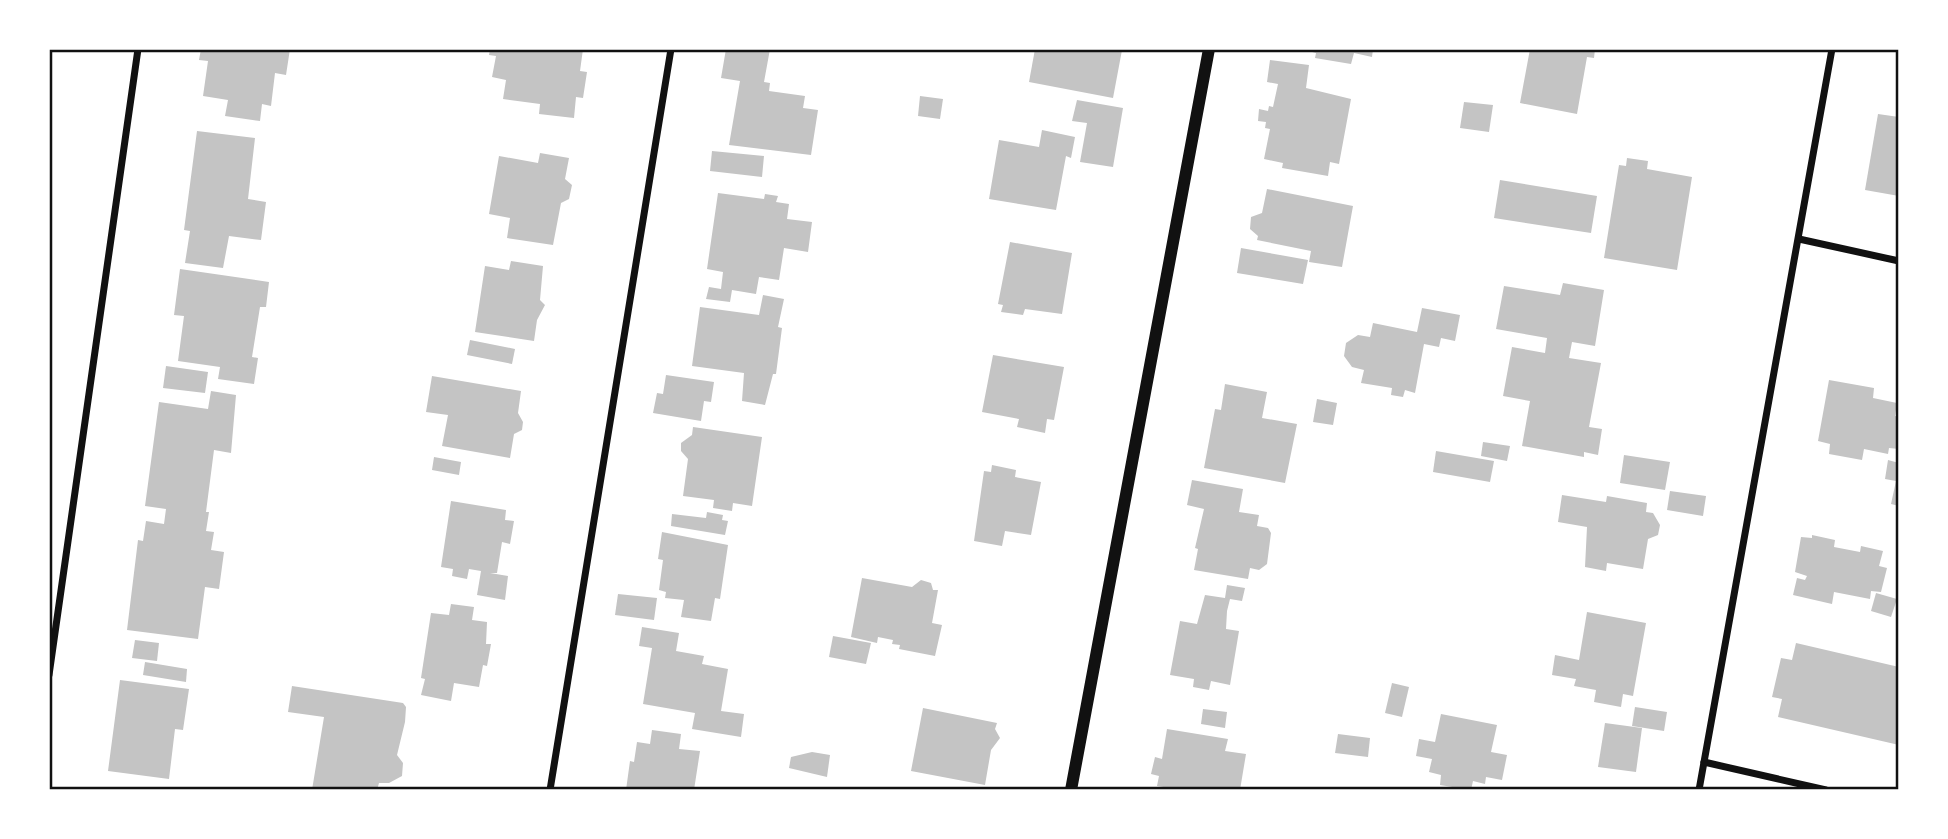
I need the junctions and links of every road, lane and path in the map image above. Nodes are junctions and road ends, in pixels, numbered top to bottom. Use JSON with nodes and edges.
{"nodes":[{"id":1,"x":138,"y":49,"type":"edge"},
{"id":2,"x":671,"y":49,"type":"edge"},
{"id":3,"x":1209,"y":49,"type":"edge"},
{"id":4,"x":1832,"y":49,"type":"edge"},
{"id":5,"x":1799,"y":239,"type":"junction"},
{"id":6,"x":1899,"y":261,"type":"edge"},
{"id":7,"x":49,"y":675,"type":"edge"},
{"id":8,"x":1704,"y":762,"type":"junction"},
{"id":9,"x":550,"y":790,"type":"edge"},
{"id":10,"x":1071,"y":790,"type":"edge"},
{"id":11,"x":1699,"y":790,"type":"edge"},
{"id":12,"x":1826,"y":790,"type":"edge"}],
"edges":[{"from":1,"to":7,"type":"street"},
{"from":2,"to":9,"type":"street"},
{"from":3,"to":10,"type":"street"},
{"from":4,"to":5,"type":"street"},
{"from":5,"to":6,"type":"street"},
{"from":5,"to":8,"type":"street"},
{"from":8,"to":11,"type":"street"},
{"from":8,"to":12,"type":"street"}]}
